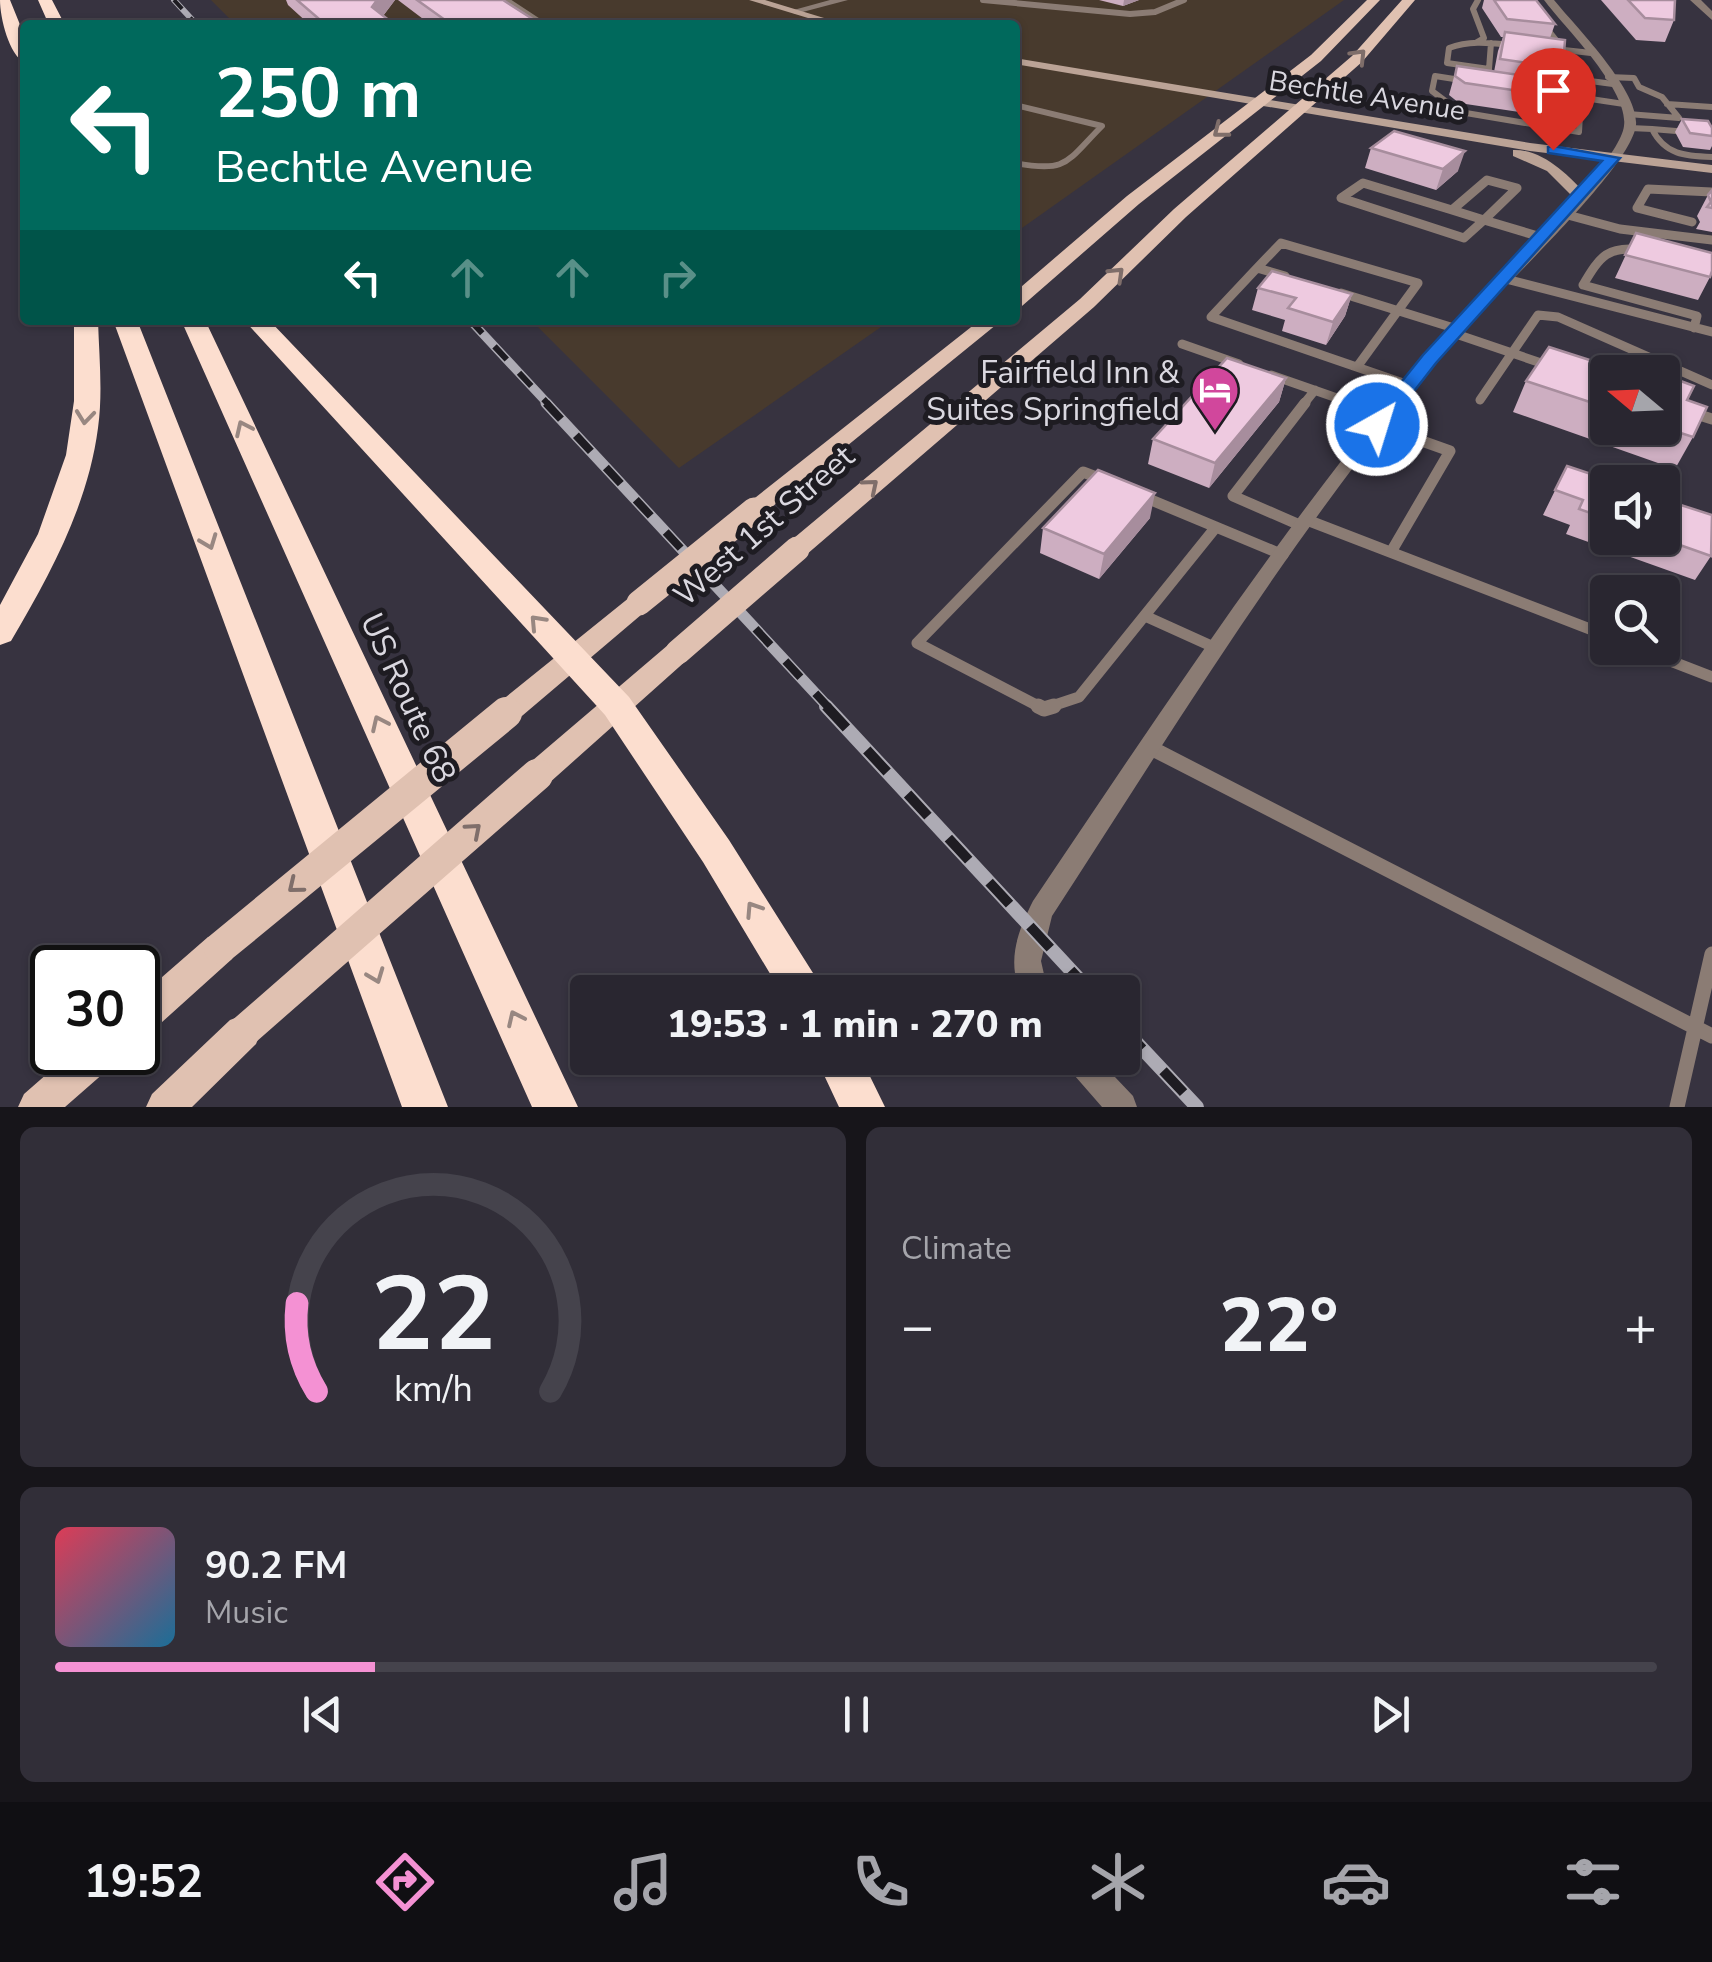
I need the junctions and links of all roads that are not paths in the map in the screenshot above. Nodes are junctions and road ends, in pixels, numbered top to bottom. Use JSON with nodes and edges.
{"nodes":[{"id":1,"x":3,"y":0,"type":"edge"},
{"id":2,"x":506,"y":0,"type":"edge"},
{"id":3,"x":754,"y":0,"type":"edge"},
{"id":4,"x":844,"y":0,"type":"edge"},
{"id":5,"x":983,"y":0,"type":"edge"},
{"id":6,"x":1184,"y":0,"type":"edge"},
{"id":7,"x":1374,"y":0,"type":"edge"},
{"id":8,"x":1409,"y":0,"type":"edge"},
{"id":9,"x":1478,"y":0,"type":"edge"},
{"id":10,"x":1695,"y":0,"type":"edge"},
{"id":11,"x":1524,"y":1,"type":"edge"},
{"id":12,"x":1550,"y":1,"type":"edge"},
{"id":13,"x":794,"y":12,"type":"junction"},
{"id":14,"x":1712,"y":17,"type":"edge"},
{"id":15,"x":536,"y":20,"type":"edge"},
{"id":16,"x":812,"y":20,"type":"edge"},
{"id":17,"x":819,"y":20,"type":"edge"},
{"id":18,"x":1477,"y":42,"type":"junction"},
{"id":19,"x":1492,"y":43,"type":"junction"},
{"id":20,"x":20,"y":45,"type":"edge"},
{"id":21,"x":1528,"y":47,"type":"edge"},
{"id":22,"x":1546,"y":48,"type":"edge"},
{"id":23,"x":1564,"y":50,"type":"junction"},
{"id":24,"x":1590,"y":53,"type":"junction"},
{"id":25,"x":1020,"y":63,"type":"edge"},
{"id":26,"x":1472,"y":81,"type":"edge"},
{"id":27,"x":1610,"y":81,"type":"junction"},
{"id":28,"x":1545,"y":92,"type":"edge"},
{"id":29,"x":1581,"y":98,"type":"junction"},
{"id":30,"x":1256,"y":104,"type":"junction"},
{"id":31,"x":1667,"y":104,"type":"junction"},
{"id":32,"x":1020,"y":106,"type":"edge"},
{"id":33,"x":1712,"y":107,"type":"edge"},
{"id":34,"x":1299,"y":110,"type":"junction"},
{"id":35,"x":1628,"y":117,"type":"junction"},
{"id":36,"x":1659,"y":120,"type":"junction"},
{"id":37,"x":1652,"y":129,"type":"junction"},
{"id":38,"x":1712,"y":131,"type":"edge"},
{"id":39,"x":1478,"y":138,"type":"junction"},
{"id":40,"x":1612,"y":158,"type":"junction"},
{"id":41,"x":1712,"y":158,"type":"edge"},
{"id":42,"x":1020,"y":164,"type":"edge"},
{"id":43,"x":1712,"y":169,"type":"edge"},
{"id":44,"x":1712,"y":192,"type":"edge"},
{"id":45,"x":1580,"y":196,"type":"junction"},
{"id":46,"x":1452,"y":210,"type":"junction"},
{"id":47,"x":1564,"y":214,"type":"junction"},
{"id":48,"x":1484,"y":220,"type":"junction"},
{"id":49,"x":1692,"y":222,"type":"dead end"},
{"id":50,"x":1541,"y":237,"type":"junction"},
{"id":51,"x":1712,"y":240,"type":"edge"},
{"id":52,"x":1661,"y":253,"type":"edge"},
{"id":53,"x":1257,"y":268,"type":"junction"},
{"id":54,"x":1292,"y":278,"type":"edge"},
{"id":55,"x":1502,"y":278,"type":"junction"},
{"id":56,"x":1328,"y":289,"type":"edge"},
{"id":57,"x":1020,"y":298,"type":"edge"},
{"id":58,"x":1398,"y":311,"type":"junction"},
{"id":59,"x":86,"y":325,"type":"edge"},
{"id":60,"x":126,"y":325,"type":"edge"},
{"id":61,"x":195,"y":325,"type":"edge"},
{"id":62,"x":261,"y":325,"type":"edge"},
{"id":63,"x":986,"y":325,"type":"edge"},
{"id":64,"x":1694,"y":328,"type":"junction"},
{"id":65,"x":1455,"y":331,"type":"junction"},
{"id":66,"x":1712,"y":332,"type":"edge"},
{"id":67,"x":1182,"y":344,"type":"dead end"},
{"id":68,"x":1509,"y":352,"type":"junction"},
{"id":69,"x":1248,"y":367,"type":"edge"},
{"id":70,"x":1357,"y":367,"type":"junction"},
{"id":71,"x":1558,"y":368,"type":"edge"},
{"id":72,"x":1265,"y":373,"type":"edge"},
{"id":73,"x":1409,"y":385,"type":"junction"},
{"id":74,"x":1712,"y":385,"type":"edge"},
{"id":75,"x":1315,"y":390,"type":"junction"},
{"id":76,"x":1480,"y":400,"type":"dead end"},
{"id":77,"x":1680,"y":409,"type":"edge"},
{"id":78,"x":1712,"y":419,"type":"edge"},
{"id":79,"x":1381,"y":420,"type":"junction"},
{"id":80,"x":1116,"y":486,"type":"edge"},
{"id":81,"x":1133,"y":492,"type":"edge"},
{"id":82,"x":1305,"y":523,"type":"junction"},
{"id":83,"x":1216,"y":527,"type":"junction"},
{"id":84,"x":1391,"y":552,"type":"junction"},
{"id":85,"x":1283,"y":555,"type":"junction"},
{"id":86,"x":1145,"y":616,"type":"junction"},
{"id":87,"x":1590,"y":629,"type":"edge"},
{"id":88,"x":0,"y":633,"type":"edge"},
{"id":89,"x":1219,"y":649,"type":"junction"},
{"id":90,"x":572,"y":659,"type":"junction"},
{"id":91,"x":1680,"y":665,"type":"edge"},
{"id":92,"x":1712,"y":677,"type":"edge"},
{"id":93,"x":617,"y":706,"type":"junction"},
{"id":94,"x":1151,"y":748,"type":"junction"},
{"id":95,"x":1712,"y":954,"type":"edge"},
{"id":96,"x":793,"y":975,"type":"edge"},
{"id":97,"x":1029,"y":975,"type":"edge"},
{"id":98,"x":160,"y":1001,"type":"edge"},
{"id":99,"x":1696,"y":1026,"type":"junction"},
{"id":100,"x":1712,"y":1036,"type":"edge"},
{"id":101,"x":74,"y":1075,"type":"edge"},
{"id":102,"x":846,"y":1075,"type":"edge"},
{"id":103,"x":1093,"y":1075,"type":"edge"},
{"id":104,"x":37,"y":1107,"type":"edge"},
{"id":105,"x":165,"y":1107,"type":"edge"},
{"id":106,"x":425,"y":1107,"type":"edge"},
{"id":107,"x":555,"y":1107,"type":"edge"},
{"id":108,"x":862,"y":1107,"type":"edge"},
{"id":109,"x":1122,"y":1107,"type":"edge"},
{"id":110,"x":1677,"y":1107,"type":"edge"}],
"edges":[{"from":1,"to":20,"type":"highway"},
{"from":2,"to":15,"type":"lane"},
{"from":3,"to":13,"type":"main road"},
{"from":4,"to":13,"type":"street"},
{"from":4,"to":17,"type":"street"},
{"from":5,"to":6,"type":"lane"},
{"from":7,"to":30,"type":"main road"},
{"from":34,"to":8,"type":"main road","name":"West 1st Street","one_way":true},
{"from":9,"to":18,"type":"lane"},
{"from":10,"to":14,"type":"street"},
{"from":11,"to":12,"type":"lane"},
{"from":11,"to":23,"type":"lane"},
{"from":12,"to":24,"type":"street"},
{"from":13,"to":16,"type":"main road"},
{"from":18,"to":19,"type":"lane"},
{"from":18,"to":19,"type":"lane"},
{"from":19,"to":21,"type":"lane"},
{"from":22,"to":23,"type":"lane"},
{"from":23,"to":24,"type":"lane"},
{"from":23,"to":27,"type":"lane"},
{"from":24,"to":27,"type":"street"},
{"from":25,"to":30,"type":"main road","name":"Bechtle Avenue"},
{"from":26,"to":29,"type":"lane"},
{"from":27,"to":31,"type":"lane"},
{"from":27,"to":35,"type":"street"},
{"from":28,"to":29,"type":"lane"},
{"from":29,"to":35,"type":"lane"},
{"from":30,"to":34,"type":"main road","name":"Bechtle Avenue"},
{"from":30,"to":57,"type":"main road","one_way":true},
{"from":31,"to":33,"type":"lane"},
{"from":31,"to":36,"type":"lane"},
{"from":32,"to":42,"type":"lane"},
{"from":34,"to":39,"type":"main road","name":"Bechtle Avenue"},
{"from":93,"to":34,"type":"main road","name":"West 1st Street","one_way":true,"bridge":true},
{"from":35,"to":36,"type":"lane"},
{"from":35,"to":37,"type":"lane"},
{"from":35,"to":40,"type":"street"},
{"from":36,"to":38,"type":"lane"},
{"from":37,"to":38,"type":"lane"},
{"from":37,"to":41,"type":"lane"},
{"from":39,"to":40,"type":"main road","name":"Bechtle Avenue"},
{"from":39,"to":45,"type":"main road"},
{"from":40,"to":43,"type":"main road","name":"Bechtle Avenue"},
{"from":40,"to":45,"type":"street"},
{"from":44,"to":49,"type":"lane"},
{"from":45,"to":47,"type":"street"},
{"from":46,"to":48,"type":"lane"},
{"from":46,"to":48,"type":"lane"},
{"from":46,"to":48,"type":"lane"},
{"from":47,"to":50,"type":"street"},
{"from":47,"to":51,"type":"lane"},
{"from":48,"to":50,"type":"lane"},
{"from":50,"to":55,"type":"street"},
{"from":52,"to":64,"type":"lane"},
{"from":53,"to":54,"type":"lane"},
{"from":53,"to":58,"type":"lane"},
{"from":53,"to":70,"type":"lane"},
{"from":55,"to":64,"type":"lane"},
{"from":55,"to":65,"type":"street"},
{"from":56,"to":58,"type":"lane"},
{"from":58,"to":65,"type":"lane"},
{"from":58,"to":70,"type":"lane"},
{"from":59,"to":88,"type":"highway","one_way":true},
{"from":60,"to":106,"type":"highway","one_way":true},
{"from":107,"to":61,"type":"highway","name":"US Route 68","one_way":true},
{"from":90,"to":62,"type":"highway","one_way":true},
{"from":63,"to":90,"type":"main road","name":"West 1st Street","bridge":true},
{"from":64,"to":66,"type":"lane"},
{"from":65,"to":68,"type":"lane"},
{"from":65,"to":73,"type":"street"},
{"from":67,"to":69,"type":"lane"},
{"from":68,"to":71,"type":"lane"},
{"from":68,"to":74,"type":"lane"},
{"from":68,"to":76,"type":"lane"},
{"from":70,"to":73,"type":"lane"},
{"from":72,"to":75,"type":"lane"},
{"from":73,"to":79,"type":"street"},
{"from":75,"to":79,"type":"lane"},
{"from":75,"to":82,"type":"lane"},
{"from":77,"to":78,"type":"lane"},
{"from":79,"to":82,"type":"street"},
{"from":79,"to":84,"type":"lane"},
{"from":80,"to":86,"type":"lane"},
{"from":81,"to":83,"type":"lane"},
{"from":82,"to":84,"type":"lane"},
{"from":82,"to":85,"type":"street"},
{"from":83,"to":85,"type":"lane"},
{"from":83,"to":86,"type":"lane"},
{"from":84,"to":87,"type":"lane"},
{"from":85,"to":89,"type":"street"},
{"from":86,"to":89,"type":"lane"},
{"from":89,"to":94,"type":"street"},
{"from":90,"to":93,"type":"highway"},
{"from":90,"to":98,"type":"main road","name":"West 1st Street","one_way":true,"bridge":true},
{"from":91,"to":92,"type":"lane"},
{"from":96,"to":93,"type":"highway","one_way":true},
{"from":105,"to":93,"type":"main road","name":"West 1st Street","one_way":true,"bridge":true},
{"from":94,"to":97,"type":"street"},
{"from":94,"to":99,"type":"lane"},
{"from":95,"to":99,"type":"lane"},
{"from":99,"to":100,"type":"lane"},
{"from":99,"to":110,"type":"lane"},
{"from":101,"to":104,"type":"main road"},
{"from":102,"to":108,"type":"highway"},
{"from":103,"to":109,"type":"street"}]}
